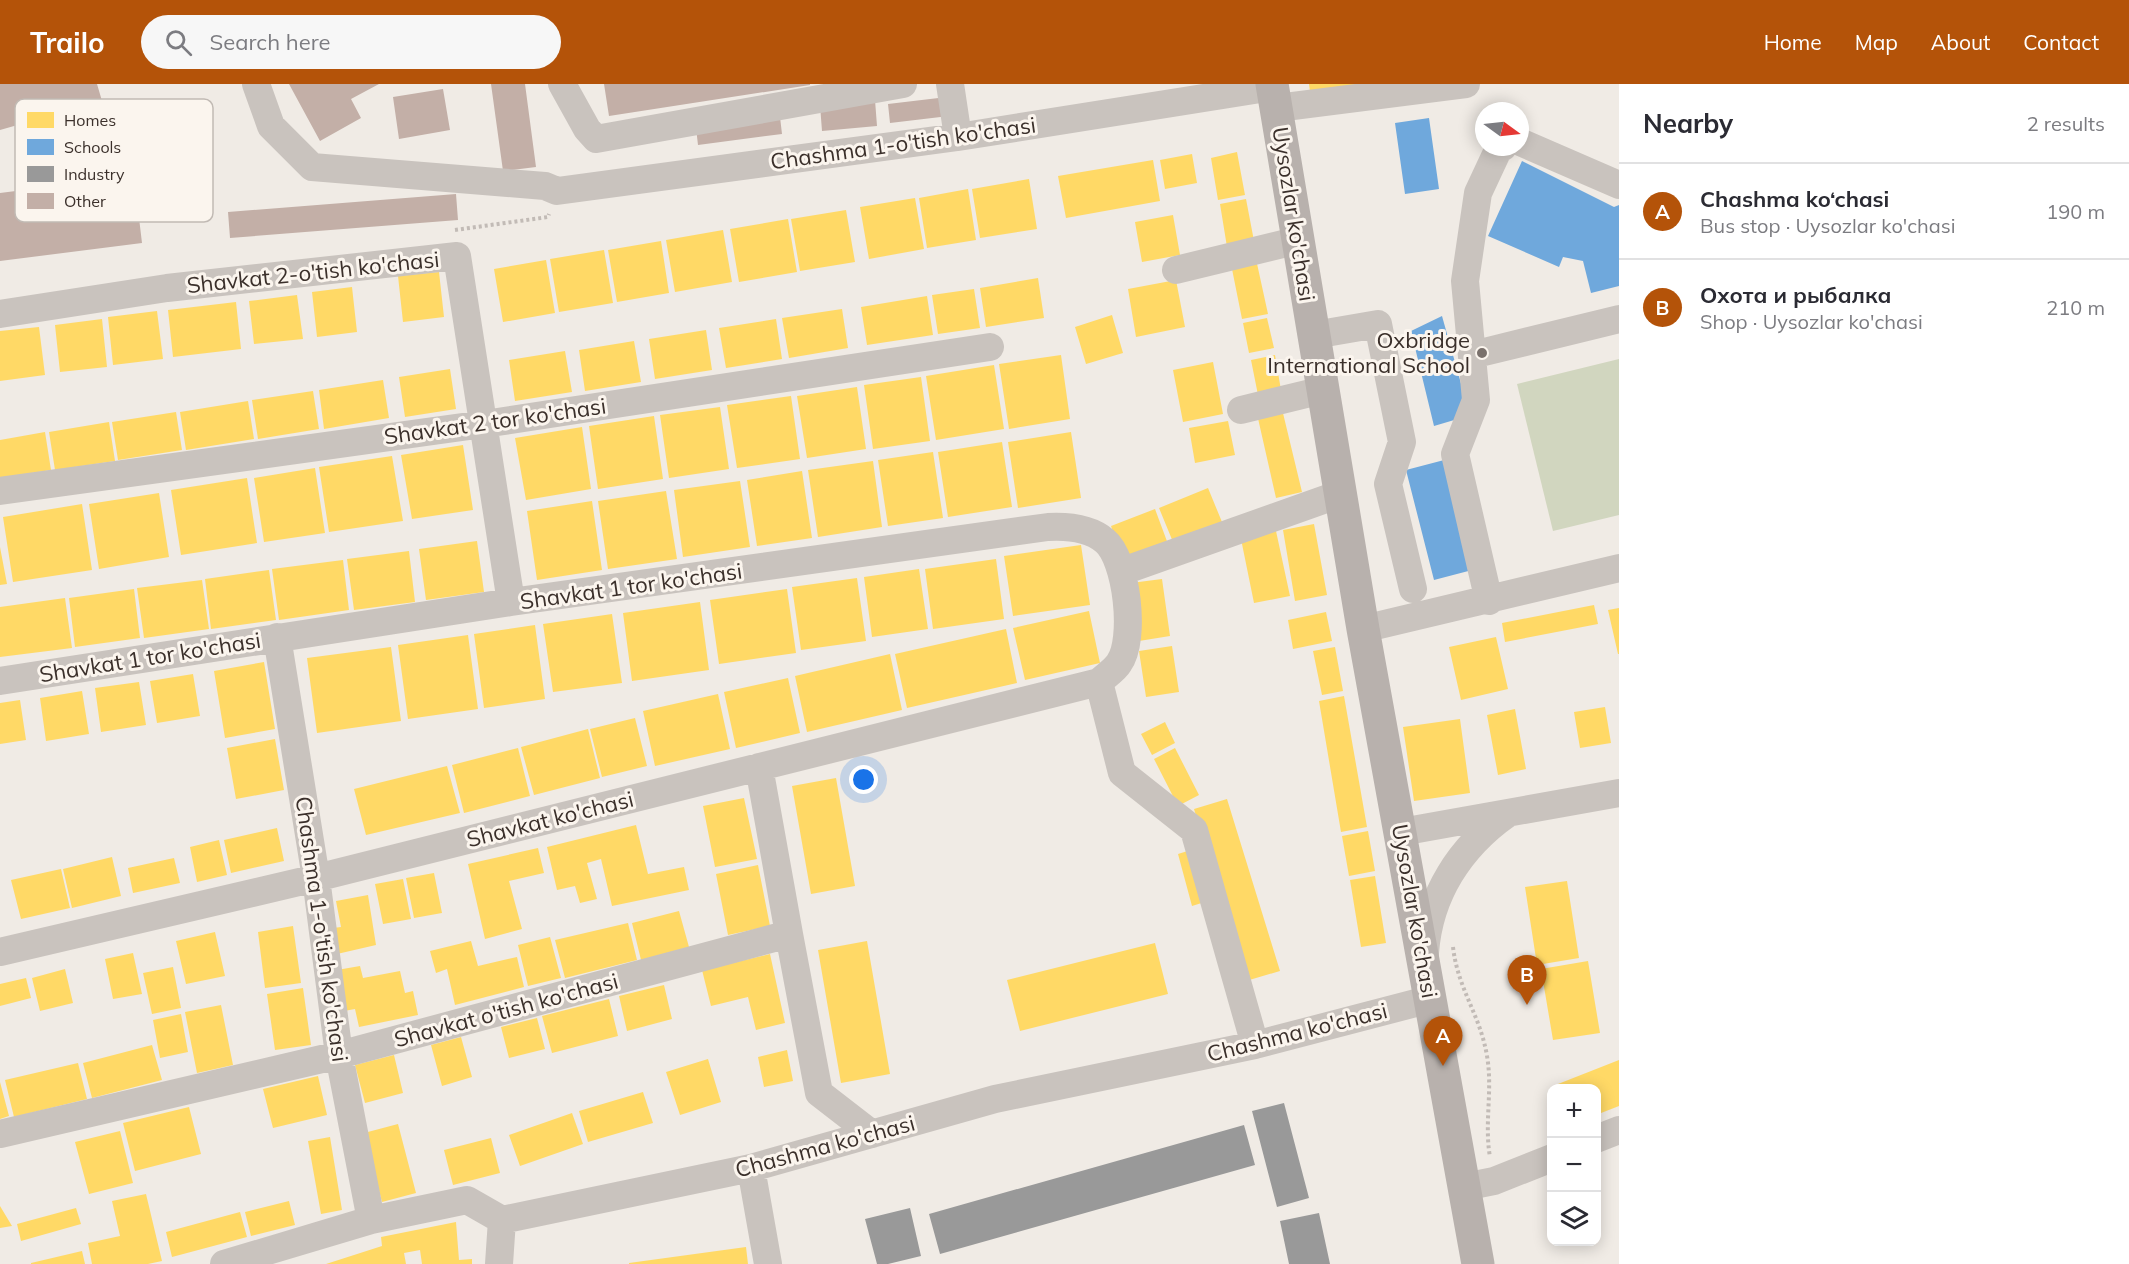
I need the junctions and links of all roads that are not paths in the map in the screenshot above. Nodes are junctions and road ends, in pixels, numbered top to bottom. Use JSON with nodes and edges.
{"nodes":[{"id":1,"x":256,"y":84,"type":"edge"},
{"id":2,"x":562,"y":84,"type":"edge"},
{"id":3,"x":903,"y":84,"type":"edge"},
{"id":4,"x":950,"y":84,"type":"edge"},
{"id":5,"x":1466,"y":84,"type":"edge"},
{"id":6,"x":1274,"y":93,"type":"edge"},
{"id":7,"x":958,"y":136,"type":"junction"},
{"id":8,"x":1529,"y":146,"type":"edge"},
{"id":9,"x":1495,"y":156,"type":"edge"},
{"id":10,"x":1619,"y":185,"type":"edge"},
{"id":11,"x":1299,"y":240,"type":"junction"},
{"id":12,"x":1176,"y":270,"type":"dead end"},
{"id":13,"x":0,"y":314,"type":"edge"},
{"id":14,"x":1619,"y":320,"type":"edge"},
{"id":15,"x":1314,"y":336,"type":"junction"},
{"id":16,"x":990,"y":347,"type":"dead end"},
{"id":17,"x":1472,"y":355,"type":"junction"},
{"id":18,"x":1323,"y":390,"type":"junction"},
{"id":19,"x":1240,"y":410,"type":"dead end"},
{"id":20,"x":484,"y":424,"type":"junction"},
{"id":21,"x":0,"y":492,"type":"edge"},
{"id":22,"x":1340,"y":494,"type":"junction"},
{"id":23,"x":1619,"y":568,"type":"edge"},
{"id":24,"x":1122,"y":571,"type":"junction"},
{"id":25,"x":1413,"y":589,"type":"dead end"},
{"id":26,"x":1489,"y":601,"type":"junction"},
{"id":27,"x":511,"y":602,"type":"junction"},
{"id":28,"x":1363,"y":629,"type":"junction"},
{"id":29,"x":277,"y":637,"type":"junction"},
{"id":30,"x":0,"y":681,"type":"edge"},
{"id":31,"x":1099,"y":682,"type":"junction"},
{"id":32,"x":759,"y":766,"type":"junction"},
{"id":33,"x":1619,"y":792,"type":"edge"},
{"id":34,"x":1510,"y":812,"type":"junction"},
{"id":35,"x":1401,"y":832,"type":"junction"},
{"id":36,"x":316,"y":878,"type":"junction"},
{"id":37,"x":789,"y":934,"type":"junction"},
{"id":38,"x":0,"y":952,"type":"edge"},
{"id":39,"x":1424,"y":961,"type":"junction"},
{"id":40,"x":1431,"y":999,"type":"junction"},
{"id":41,"x":1255,"y":1045,"type":"junction"},
{"id":42,"x":339,"y":1055,"type":"junction"},
{"id":43,"x":1619,"y":1130,"type":"edge"},
{"id":44,"x":0,"y":1134,"type":"edge"},
{"id":45,"x":872,"y":1134,"type":"junction"},
{"id":46,"x":1599,"y":1138,"type":"edge"},
{"id":47,"x":1547,"y":1159,"type":"edge"},
{"id":48,"x":751,"y":1168,"type":"junction"},
{"id":49,"x":1479,"y":1184,"type":"junction"},
{"id":50,"x":371,"y":1220,"type":"junction"},
{"id":51,"x":502,"y":1220,"type":"junction"},
{"id":52,"x":224,"y":1264,"type":"edge"},
{"id":53,"x":499,"y":1264,"type":"edge"},
{"id":54,"x":768,"y":1264,"type":"edge"},
{"id":55,"x":1478,"y":1264,"type":"edge"}],
"edges":[{"from":1,"to":7,"type":"street","name":"Chashma 1-o'tish ko'chasi"},
{"from":2,"to":3,"type":"street"},
{"from":4,"to":7,"type":"street"},
{"from":5,"to":6,"type":"street","name":"Chashma 1-o'tish ko'chasi"},
{"from":6,"to":7,"type":"street","name":"Chashma 1-o'tish ko'chasi"},
{"from":6,"to":11,"type":"main road","name":"Uysozlar ko'chasi"},
{"from":8,"to":10,"type":"street"},
{"from":9,"to":17,"type":"street"},
{"from":11,"to":12,"type":"street"},
{"from":11,"to":15,"type":"main road","name":"Uysozlar ko'chasi"},
{"from":13,"to":20,"type":"street","name":"Shavkat 2-o'tish ko'chasi"},
{"from":14,"to":17,"type":"street"},
{"from":15,"to":18,"type":"main road","name":"Uysozlar ko'chasi"},
{"from":15,"to":25,"type":"street"},
{"from":16,"to":20,"type":"street","name":"Shavkat 2 tor ko'chasi"},
{"from":17,"to":26,"type":"street"},
{"from":18,"to":19,"type":"street"},
{"from":18,"to":22,"type":"main road","name":"Uysozlar ko'chasi"},
{"from":20,"to":21,"type":"street","name":"Shavkat 2 tor ko'chasi"},
{"from":20,"to":27,"type":"street","name":"Shavkat 2-o'tish ko'chasi"},
{"from":22,"to":24,"type":"street"},
{"from":22,"to":28,"type":"main road","name":"Uysozlar ko'chasi"},
{"from":23,"to":26,"type":"street"},
{"from":24,"to":27,"type":"street","name":"Shavkat 1 tor ko'chasi"},
{"from":24,"to":31,"type":"street","name":"Shavkat 1 tor ko'chasi"},
{"from":26,"to":28,"type":"street"},
{"from":27,"to":29,"type":"street","name":"Shavkat 1 tor ko'chasi"},
{"from":28,"to":35,"type":"main road","name":"Uysozlar ko'chasi"},
{"from":29,"to":30,"type":"street","name":"Shavkat 1 tor ko'chasi"},
{"from":29,"to":36,"type":"street","name":"Chashma 1-o'tish ko'chasi"},
{"from":31,"to":32,"type":"street","name":"Shavkat ko'chasi"},
{"from":31,"to":41,"type":"street"},
{"from":32,"to":36,"type":"street","name":"Shavkat ko'chasi"},
{"from":32,"to":37,"type":"street"},
{"from":33,"to":34,"type":"street"},
{"from":34,"to":35,"type":"street"},
{"from":34,"to":39,"type":"street"},
{"from":35,"to":39,"type":"main road","name":"Uysozlar ko'chasi"},
{"from":36,"to":38,"type":"street","name":"Shavkat ko'chasi"},
{"from":36,"to":42,"type":"street","name":"Chashma 1-o'tish ko'chasi"},
{"from":37,"to":42,"type":"street","name":"Shavkat o'tish ko'chasi"},
{"from":37,"to":45,"type":"street"},
{"from":39,"to":40,"type":"main road","name":"Uysozlar ko'chasi"},
{"from":40,"to":41,"type":"street","name":"Chashma ko'chasi"},
{"from":40,"to":49,"type":"main road","name":"Uysozlar ko'chasi"},
{"from":41,"to":45,"type":"street","name":"Chashma ko'chasi"},
{"from":42,"to":44,"type":"street","name":"Shavkat o'tish ko'chasi"},
{"from":42,"to":50,"type":"street","name":"Chashma 1-o'tish ko'chasi"},
{"from":43,"to":46,"type":"street"},
{"from":45,"to":48,"type":"street","name":"Chashma ko'chasi"},
{"from":47,"to":49,"type":"street"},
{"from":48,"to":51,"type":"street","name":"Chashma ko'chasi"},
{"from":48,"to":54,"type":"street"},
{"from":49,"to":55,"type":"main road","name":"Uysozlar ko'chasi"},
{"from":50,"to":51,"type":"street"},
{"from":50,"to":52,"type":"street"},
{"from":51,"to":53,"type":"street"}]}
